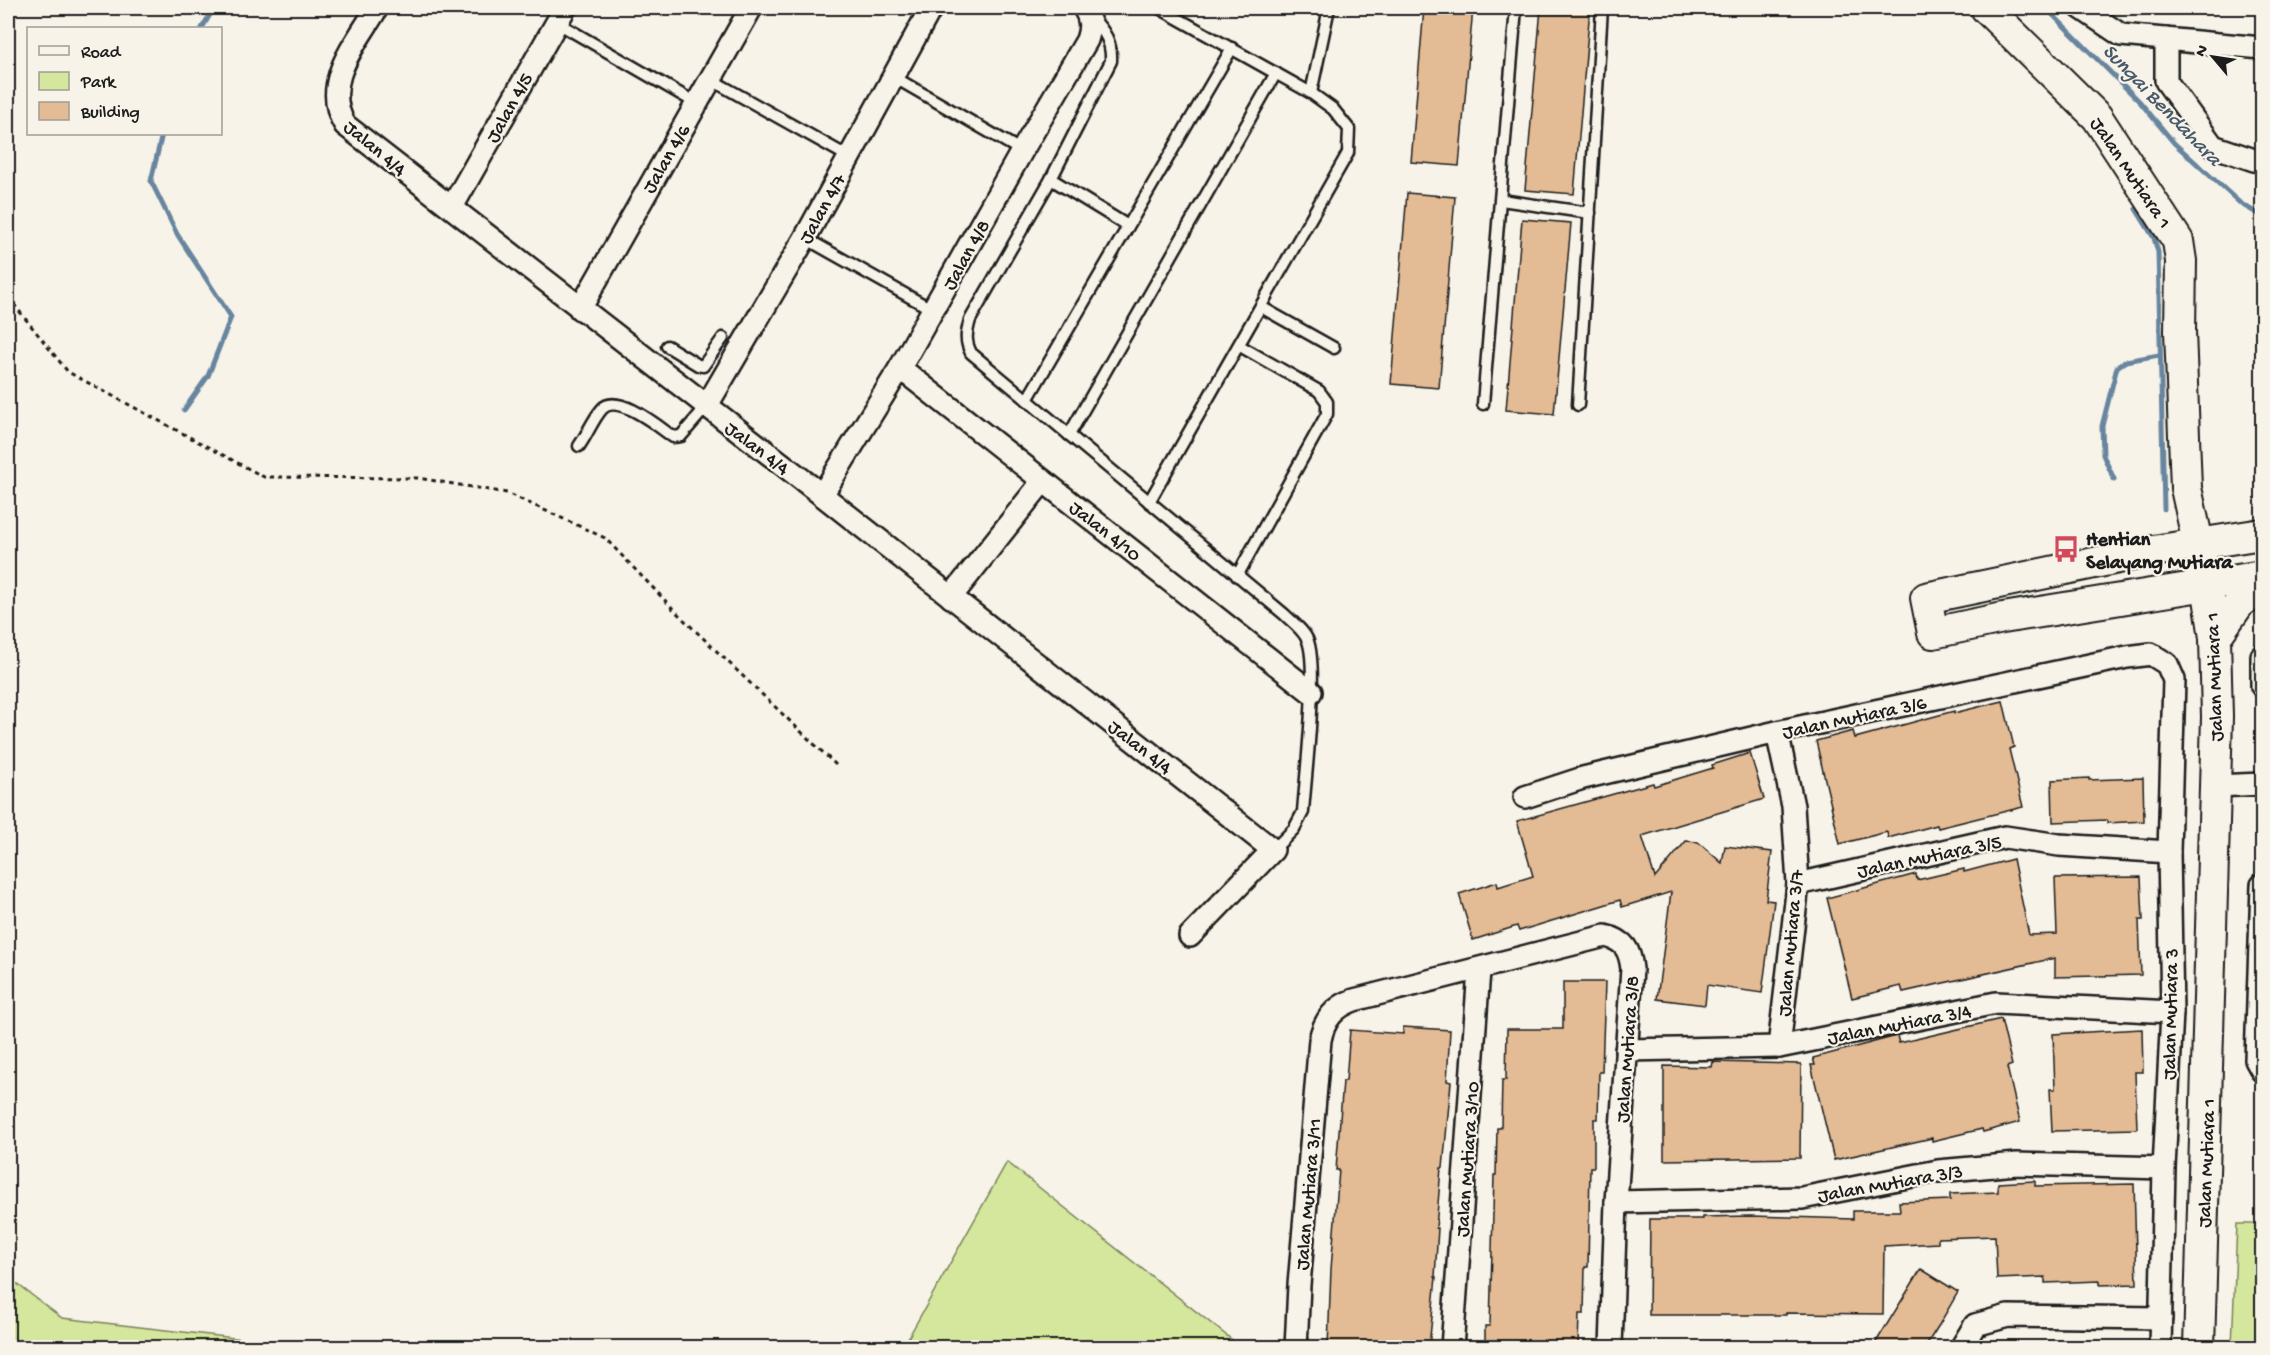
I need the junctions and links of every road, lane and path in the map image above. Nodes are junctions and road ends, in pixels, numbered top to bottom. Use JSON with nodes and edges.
{"nodes":[{"id":1,"x":377,"y":8,"type":"edge"},
{"id":2,"x":751,"y":8,"type":"edge"},
{"id":3,"x":931,"y":8,"type":"edge"},
{"id":4,"x":1159,"y":8,"type":"edge"},
{"id":5,"x":1329,"y":8,"type":"edge"},
{"id":6,"x":1516,"y":8,"type":"edge"},
{"id":7,"x":1602,"y":8,"type":"edge"},
{"id":8,"x":1986,"y":8,"type":"edge"},
{"id":9,"x":2081,"y":8,"type":"edge"},
{"id":10,"x":1086,"y":12,"type":"edge"},
{"id":11,"x":560,"y":15,"type":"edge"},
{"id":12,"x":2166,"y":39,"type":"junction"},
{"id":13,"x":1232,"y":48,"type":"junction"},
{"id":14,"x":2262,"y":48,"type":"edge"},
{"id":15,"x":1276,"y":73,"type":"junction"},
{"id":16,"x":892,"y":76,"type":"junction"},
{"id":17,"x":711,"y":79,"type":"junction"},
{"id":18,"x":1311,"y":93,"type":"junction"},
{"id":19,"x":696,"y":104,"type":"junction"},
{"id":20,"x":1022,"y":151,"type":"junction"},
{"id":21,"x":849,"y":157,"type":"junction"},
{"id":22,"x":2262,"y":161,"type":"edge"},
{"id":23,"x":1051,"y":179,"type":"junction"},
{"id":24,"x":1501,"y":200,"type":"junction"},
{"id":25,"x":452,"y":207,"type":"junction"},
{"id":26,"x":1590,"y":213,"type":"junction"},
{"id":27,"x":1128,"y":226,"type":"junction"},
{"id":28,"x":805,"y":238,"type":"junction"},
{"id":29,"x":8,"y":297,"type":"edge"},
{"id":30,"x":1261,"y":306,"type":"junction"},
{"id":31,"x":580,"y":309,"type":"junction"},
{"id":32,"x":933,"y":310,"type":"junction"},
{"id":33,"x":723,"y":338,"type":"dead end"},
{"id":34,"x":668,"y":346,"type":"dead end"},
{"id":35,"x":1240,"y":346,"type":"junction"},
{"id":36,"x":1334,"y":348,"type":"dead end"},
{"id":37,"x":722,"y":359,"type":"junction"},
{"id":38,"x":900,"y":368,"type":"junction"},
{"id":39,"x":1027,"y":400,"type":"junction"},
{"id":40,"x":1483,"y":404,"type":"dead end"},
{"id":41,"x":1578,"y":405,"type":"dead end"},
{"id":42,"x":706,"y":407,"type":"junction"},
{"id":43,"x":1069,"y":435,"type":"junction"},
{"id":44,"x":579,"y":446,"type":"dead end"},
{"id":45,"x":1043,"y":481,"type":"junction"},
{"id":46,"x":2186,"y":488,"type":"junction"},
{"id":47,"x":822,"y":495,"type":"junction"},
{"id":48,"x":1149,"y":502,"type":"junction"},
{"id":49,"x":2261,"y":534,"type":"edge"},
{"id":50,"x":2198,"y":544,"type":"junction"},
{"id":51,"x":2147,"y":552,"type":"junction"},
{"id":52,"x":1237,"y":576,"type":"junction"},
{"id":53,"x":2262,"y":576,"type":"edge"},
{"id":54,"x":2207,"y":584,"type":"junction"},
{"id":55,"x":2262,"y":589,"type":"edge"},
{"id":56,"x":951,"y":597,"type":"junction"},
{"id":57,"x":2081,"y":605,"type":"junction"},
{"id":58,"x":2215,"y":638,"type":"junction"},
{"id":59,"x":2262,"y":656,"type":"edge"},
{"id":60,"x":2174,"y":680,"type":"joint"},
{"id":61,"x":2262,"y":686,"type":"edge"},
{"id":62,"x":1311,"y":692,"type":"junction"},
{"id":63,"x":1777,"y":732,"type":"junction"},
{"id":64,"x":836,"y":765,"type":"dead end"},
{"id":65,"x":2262,"y":784,"type":"edge"},
{"id":66,"x":2215,"y":786,"type":"junction"},
{"id":67,"x":1525,"y":797,"type":"dead end"},
{"id":68,"x":1273,"y":850,"type":"junction"},
{"id":69,"x":2169,"y":852,"type":"junction"},
{"id":70,"x":1798,"y":884,"type":"junction"},
{"id":71,"x":2262,"y":885,"type":"edge"},
{"id":72,"x":1190,"y":936,"type":"dead end"},
{"id":73,"x":2262,"y":943,"type":"edge"},
{"id":74,"x":1479,"y":970,"type":"junction"},
{"id":75,"x":2172,"y":1012,"type":"junction"},
{"id":76,"x":1320,"y":1040,"type":"joint"},
{"id":77,"x":1779,"y":1047,"type":"junction"},
{"id":78,"x":1626,"y":1050,"type":"junction"},
{"id":79,"x":2259,"y":1066,"type":"edge"},
{"id":80,"x":2164,"y":1168,"type":"junction"},
{"id":81,"x":1616,"y":1202,"type":"junction"},
{"id":82,"x":2161,"y":1318,"type":"junction"},
{"id":83,"x":1296,"y":1347,"type":"edge"},
{"id":84,"x":1452,"y":1347,"type":"edge"},
{"id":85,"x":1611,"y":1347,"type":"edge"},
{"id":86,"x":1961,"y":1347,"type":"edge"},
{"id":87,"x":2160,"y":1347,"type":"edge"},
{"id":88,"x":2199,"y":1347,"type":"edge"}],
"edges":[{"from":1,"to":25,"type":"street","name":"Jalan 4/4"},
{"from":2,"to":17,"type":"street","name":"Jalan 4/6"},
{"from":3,"to":16,"type":"street","name":"Jalan 4/7"},
{"from":4,"to":13,"type":"lane"},
{"from":5,"to":18,"type":"lane"},
{"from":6,"to":24,"type":"lane"},
{"from":7,"to":26,"type":"lane"},
{"from":8,"to":46,"type":"street","name":"Jalan Mutiara 1"},
{"from":9,"to":12,"type":"street"},
{"from":10,"to":20,"type":"street","name":"Jalan 4/8"},
{"from":10,"to":23,"type":"lane"},
{"from":11,"to":19,"type":"lane"},
{"from":11,"to":25,"type":"street","name":"Jalan 4/5"},
{"from":12,"to":14,"type":"street"},
{"from":12,"to":22,"type":"street"},
{"from":13,"to":15,"type":"lane"},
{"from":13,"to":27,"type":"lane"},
{"from":15,"to":18,"type":"lane"},
{"from":15,"to":43,"type":"lane"},
{"from":16,"to":20,"type":"lane"},
{"from":16,"to":21,"type":"street","name":"Jalan 4/7"},
{"from":17,"to":19,"type":"street","name":"Jalan 4/6"},
{"from":17,"to":21,"type":"lane"},
{"from":18,"to":30,"type":"lane"},
{"from":19,"to":31,"type":"street","name":"Jalan 4/6"},
{"from":20,"to":32,"type":"street","name":"Jalan 4/8"},
{"from":21,"to":28,"type":"street","name":"Jalan 4/7"},
{"from":23,"to":27,"type":"lane"},
{"from":23,"to":39,"type":"lane"},
{"from":24,"to":26,"type":"lane"},
{"from":24,"to":40,"type":"lane"},
{"from":25,"to":31,"type":"street","name":"Jalan 4/4"},
{"from":26,"to":41,"type":"lane"},
{"from":27,"to":39,"type":"lane"},
{"from":28,"to":32,"type":"lane"},
{"from":28,"to":37,"type":"street","name":"Jalan 4/7"},
{"from":29,"to":64,"type":"path"},
{"from":30,"to":35,"type":"lane"},
{"from":30,"to":36,"type":"lane"},
{"from":31,"to":42,"type":"street","name":"Jalan 4/4"},
{"from":32,"to":38,"type":"street","name":"Jalan 4/8"},
{"from":33,"to":37,"type":"lane"},
{"from":34,"to":37,"type":"lane"},
{"from":35,"to":48,"type":"lane"},
{"from":35,"to":52,"type":"lane"},
{"from":37,"to":42,"type":"street","name":"Jalan 4/7"},
{"from":38,"to":45,"type":"street","name":"Jalan 4/10"},
{"from":38,"to":47,"type":"street","name":"Jalan 4/8"},
{"from":39,"to":43,"type":"lane"},
{"from":42,"to":44,"type":"lane"},
{"from":42,"to":47,"type":"street","name":"Jalan 4/4"},
{"from":43,"to":48,"type":"lane"},
{"from":45,"to":56,"type":"street"},
{"from":45,"to":62,"type":"street","name":"Jalan 4/10"},
{"from":46,"to":49,"type":"street"},
{"from":46,"to":50,"type":"street","name":"Jalan Mutiara 1"},
{"from":46,"to":51,"type":"street"},
{"from":47,"to":56,"type":"street","name":"Jalan 4/4"},
{"from":48,"to":52,"type":"lane"},
{"from":49,"to":50,"type":"street"},
{"from":50,"to":51,"type":"street"},
{"from":50,"to":54,"type":"street","name":"Jalan Mutiara 1"},
{"from":51,"to":57,"type":"street"},
{"from":52,"to":62,"type":"lane"},
{"from":53,"to":54,"type":"street"},
{"from":54,"to":57,"type":"street"},
{"from":54,"to":58,"type":"street","name":"Jalan Mutiara 1"},
{"from":55,"to":58,"type":"street"},
{"from":56,"to":68,"type":"street","name":"Jalan 4/4"},
{"from":57,"to":58,"type":"street"},
{"from":58,"to":66,"type":"street","name":"Jalan Mutiara 1"},
{"from":59,"to":61,"type":"street"},
{"from":60,"to":63,"type":"street","name":"Jalan Mutiara 3/6"},
{"from":60,"to":69,"type":"street","name":"Jalan Mutiara 3"},
{"from":62,"to":68,"type":"lane"},
{"from":63,"to":67,"type":"street","name":"Jalan Mutiara 3/6"},
{"from":63,"to":70,"type":"street","name":"Jalan Mutiara 3/7"},
{"from":65,"to":66,"type":"street"},
{"from":66,"to":88,"type":"street","name":"Jalan Mutiara 1"},
{"from":68,"to":72,"type":"street"},
{"from":69,"to":70,"type":"street","name":"Jalan Mutiara 3/5"},
{"from":69,"to":75,"type":"street","name":"Jalan Mutiara 3"},
{"from":70,"to":77,"type":"street","name":"Jalan Mutiara 3/7"},
{"from":71,"to":73,"type":"street"},
{"from":73,"to":79,"type":"street"},
{"from":74,"to":76,"type":"street","name":"Jalan Mutiara 3/8"},
{"from":74,"to":78,"type":"street","name":"Jalan Mutiara 3/8"},
{"from":74,"to":84,"type":"street","name":"Jalan Mutiara 3/10"},
{"from":75,"to":77,"type":"street","name":"Jalan Mutiara 3/4"},
{"from":75,"to":80,"type":"street","name":"Jalan Mutiara 3"},
{"from":76,"to":83,"type":"street","name":"Jalan Mutiara 3/11"},
{"from":77,"to":78,"type":"street","name":"Jalan Mutiara 3/4"},
{"from":78,"to":81,"type":"street","name":"Jalan Mutiara 3/8"},
{"from":80,"to":81,"type":"street","name":"Jalan Mutiara 3/3"},
{"from":80,"to":82,"type":"street","name":"Jalan Mutiara 3"},
{"from":81,"to":85,"type":"street","name":"Jalan Mutiara 3/8"},
{"from":82,"to":86,"type":"street"},
{"from":82,"to":87,"type":"street","name":"Jalan Mutiara 3"}]}
